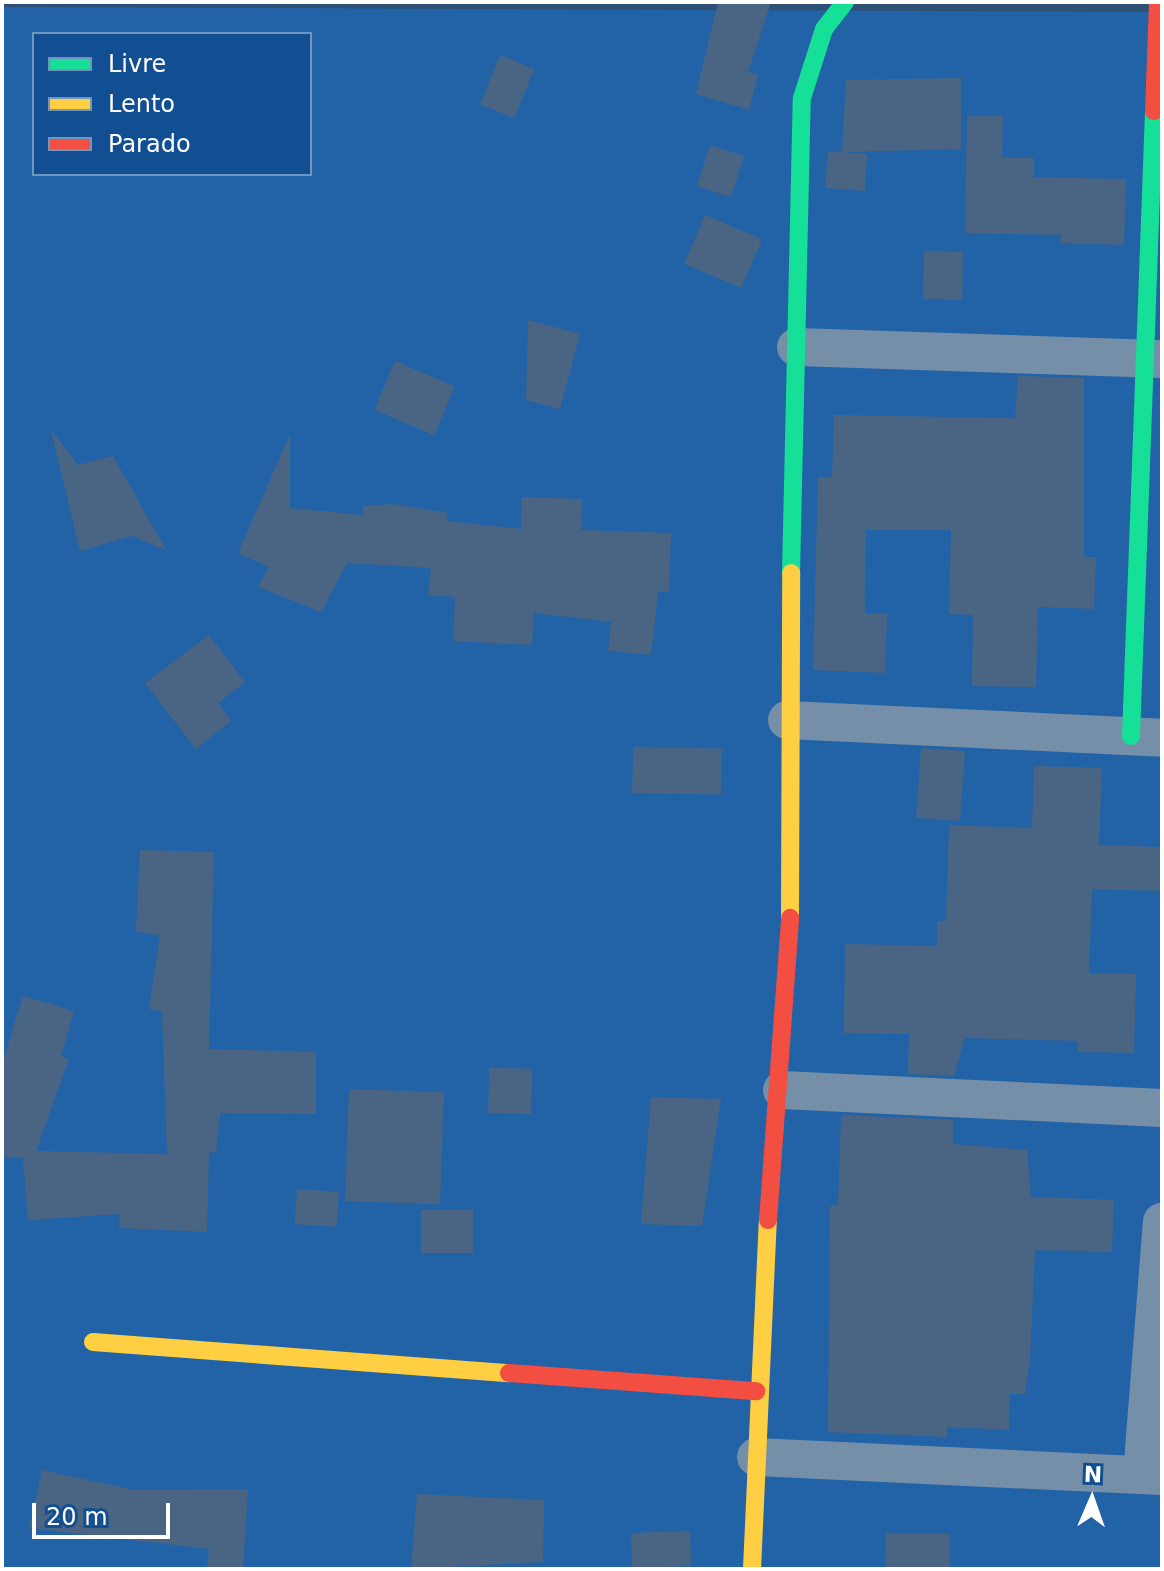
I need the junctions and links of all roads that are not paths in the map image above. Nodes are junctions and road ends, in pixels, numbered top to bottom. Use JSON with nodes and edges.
{"nodes":[{"id":1,"x":845,"y":2,"type":"edge"},
{"id":2,"x":1158,"y":2,"type":"edge"},
{"id":3,"x":796,"y":347,"type":"junction"},
{"id":4,"x":1153,"y":359,"type":"edge"},
{"id":5,"x":787,"y":720,"type":"junction"},
{"id":6,"x":1147,"y":737,"type":"edge"},
{"id":7,"x":782,"y":1090,"type":"junction"},
{"id":8,"x":1162,"y":1108,"type":"edge"},
{"id":9,"x":1162,"y":1222,"type":"edge"},
{"id":10,"x":93,"y":1342,"type":"dead end"},
{"id":11,"x":756,"y":1391,"type":"junction"},
{"id":12,"x":756,"y":1457,"type":"junction"},
{"id":13,"x":1152,"y":1476,"type":"edge"},
{"id":14,"x":752,"y":1569,"type":"edge"}],
"edges":[{"from":1,"to":3,"type":"street"},
{"from":2,"to":4,"type":"street"},
{"from":3,"to":4,"type":"street"},
{"from":3,"to":5,"type":"street"},
{"from":4,"to":6,"type":"street"},
{"from":5,"to":6,"type":"street"},
{"from":5,"to":7,"type":"street"},
{"from":7,"to":8,"type":"street"},
{"from":7,"to":11,"type":"street"},
{"from":9,"to":13,"type":"street"},
{"from":10,"to":11,"type":"street"},
{"from":11,"to":12,"type":"street"},
{"from":12,"to":13,"type":"street"},
{"from":12,"to":14,"type":"street"}]}
